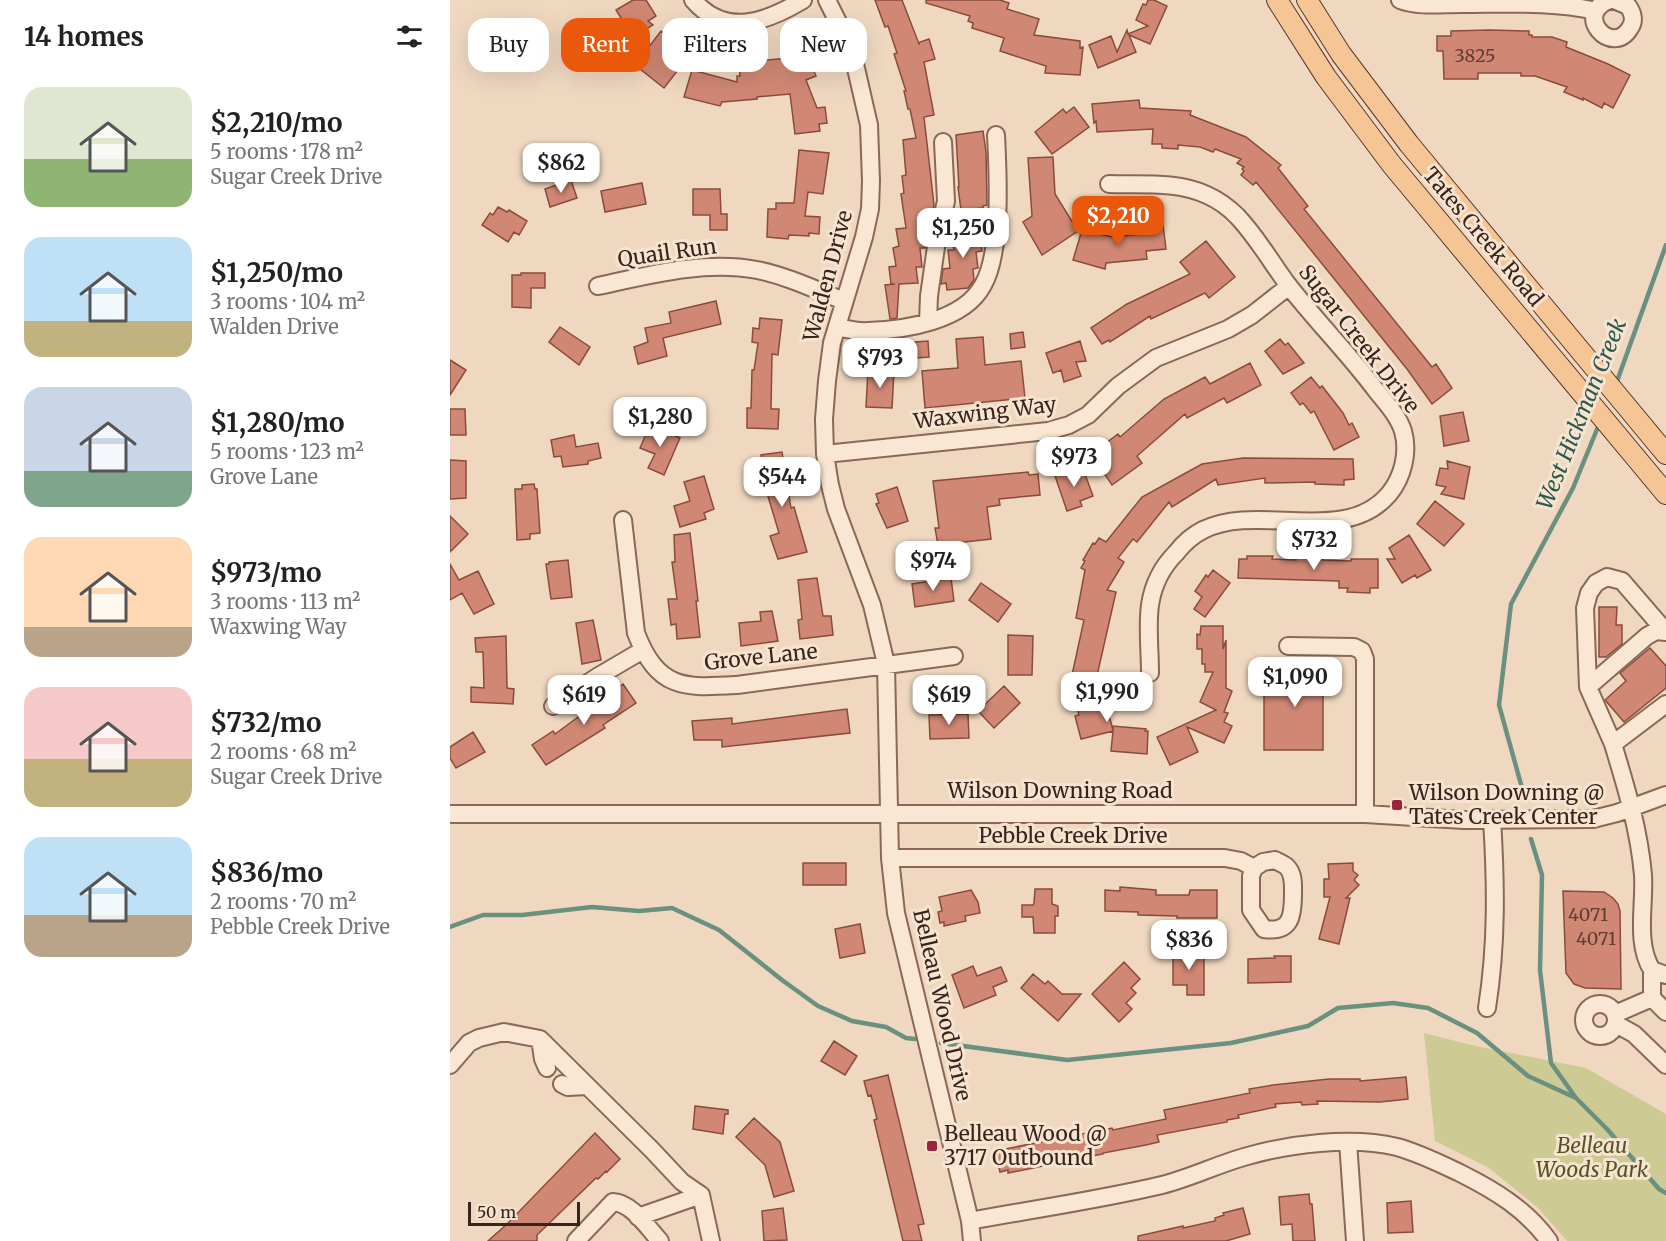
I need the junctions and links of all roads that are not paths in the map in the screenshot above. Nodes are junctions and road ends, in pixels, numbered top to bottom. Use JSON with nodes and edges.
{"nodes":[{"id":1,"x":693,"y":0,"type":"edge"},
{"id":2,"x":803,"y":0,"type":"edge"},
{"id":3,"x":827,"y":0,"type":"edge"},
{"id":4,"x":1277,"y":0,"type":"edge"},
{"id":5,"x":1307,"y":0,"type":"edge"},
{"id":6,"x":1400,"y":0,"type":"edge"},
{"id":7,"x":1612,"y":0,"type":"edge"},
{"id":8,"x":1596,"y":11,"type":"junction"},
{"id":9,"x":996,"y":135,"type":"dead end"},
{"id":10,"x":943,"y":142,"type":"dead end"},
{"id":11,"x":1109,"y":184,"type":"dead end"},
{"id":12,"x":598,"y":286,"type":"dead end"},
{"id":13,"x":1289,"y":286,"type":"junction"},
{"id":14,"x":844,"y":301,"type":"junction"},
{"id":15,"x":928,"y":322,"type":"junction"},
{"id":16,"x":837,"y":327,"type":"junction"},
{"id":17,"x":825,"y":454,"type":"junction"},
{"id":18,"x":1666,"y":454,"type":"edge"},
{"id":19,"x":1666,"y":494,"type":"edge"},
{"id":20,"x":623,"y":520,"type":"dead end"},
{"id":21,"x":1666,"y":632,"type":"edge"},
{"id":22,"x":1288,"y":646,"type":"dead end"},
{"id":23,"x":643,"y":650,"type":"junction"},
{"id":24,"x":954,"y":656,"type":"dead end"},
{"id":25,"x":886,"y":664,"type":"junction"},
{"id":26,"x":1150,"y":673,"type":"dead end"},
{"id":27,"x":1587,"y":687,"type":"junction"},
{"id":28,"x":553,"y":706,"type":"dead end"},
{"id":29,"x":1663,"y":707,"type":"edge"},
{"id":30,"x":1613,"y":744,"type":"junction"},
{"id":31,"x":1666,"y":795,"type":"edge"},
{"id":32,"x":1633,"y":808,"type":"junction"},
{"id":33,"x":889,"y":813,"type":"junction"},
{"id":34,"x":450,"y":814,"type":"edge"},
{"id":35,"x":1365,"y":814,"type":"junction"},
{"id":36,"x":1492,"y":819,"type":"junction"},
{"id":37,"x":890,"y":858,"type":"junction"},
{"id":38,"x":1254,"y":868,"type":"dead end"},
{"id":39,"x":1659,"y":973,"type":"edge"},
{"id":40,"x":1652,"y":998,"type":"junction"},
{"id":41,"x":1487,"y":1008,"type":"dead end"},
{"id":42,"x":1666,"y":1012,"type":"edge"},
{"id":43,"x":540,"y":1039,"type":"junction"},
{"id":44,"x":450,"y":1065,"type":"edge"},
{"id":45,"x":1666,"y":1065,"type":"edge"},
{"id":46,"x":547,"y":1068,"type":"dead end"},
{"id":47,"x":562,"y":1084,"type":"dead end"},
{"id":48,"x":587,"y":1086,"type":"junction"},
{"id":49,"x":1348,"y":1142,"type":"junction"},
{"id":50,"x":701,"y":1195,"type":"junction"},
{"id":51,"x":638,"y":1217,"type":"junction"},
{"id":52,"x":970,"y":1221,"type":"junction"},
{"id":53,"x":651,"y":1238,"type":"edge"},
{"id":54,"x":576,"y":1241,"type":"edge"},
{"id":55,"x":711,"y":1241,"type":"edge"},
{"id":56,"x":972,"y":1241,"type":"edge"},
{"id":57,"x":1355,"y":1241,"type":"edge"},
{"id":58,"x":1549,"y":1241,"type":"edge"}],
"edges":[{"from":1,"to":2,"type":"street"},
{"from":3,"to":14,"type":"street","name":"Walden Drive"},
{"from":4,"to":19,"type":"main road","name":"Tates Creek Road"},
{"from":5,"to":18,"type":"main road","name":"Tates Creek Road"},
{"from":6,"to":8,"type":"street"},
{"from":7,"to":8,"type":"street"},
{"from":7,"to":8,"type":"street"},
{"from":9,"to":15,"type":"street"},
{"from":10,"to":15,"type":"street"},
{"from":11,"to":13,"type":"street","name":"Sugar Creek Drive"},
{"from":12,"to":14,"type":"street","name":"Quail Run"},
{"from":13,"to":17,"type":"street","name":"Waxwing Way"},
{"from":13,"to":26,"type":"street","name":"Sugar Creek Drive"},
{"from":14,"to":16,"type":"street","name":"Walden Drive"},
{"from":15,"to":16,"type":"street"},
{"from":16,"to":17,"type":"street","name":"Walden Drive"},
{"from":17,"to":25,"type":"street","name":"Walden Drive"},
{"from":20,"to":23,"type":"street","name":"Grove Lane"},
{"from":21,"to":27,"type":"street"},
{"from":21,"to":27,"type":"street"},
{"from":22,"to":35,"type":"street"},
{"from":23,"to":25,"type":"street","name":"Grove Lane"},
{"from":23,"to":28,"type":"street"},
{"from":24,"to":25,"type":"street","name":"Grove Lane"},
{"from":25,"to":33,"type":"street","name":"Walden Drive"},
{"from":27,"to":30,"type":"street"},
{"from":29,"to":30,"type":"street"},
{"from":30,"to":32,"type":"street"},
{"from":31,"to":32,"type":"street","name":"Wilson Downing Road"},
{"from":32,"to":36,"type":"street","name":"Wilson Downing Road"},
{"from":32,"to":39,"type":"street"},
{"from":33,"to":34,"type":"street","name":"Wilson Downing Road"},
{"from":33,"to":35,"type":"street","name":"Wilson Downing Road"},
{"from":33,"to":37,"type":"street","name":"Belleau Wood Drive"},
{"from":35,"to":36,"type":"street","name":"Wilson Downing Road"},
{"from":36,"to":41,"type":"street"},
{"from":37,"to":38,"type":"street","name":"Pebble Creek Drive"},
{"from":37,"to":52,"type":"street","name":"Belleau Wood Drive"},
{"from":39,"to":40,"type":"street"},
{"from":40,"to":42,"type":"street"},
{"from":40,"to":45,"type":"street"},
{"from":43,"to":44,"type":"street"},
{"from":43,"to":46,"type":"street"},
{"from":43,"to":48,"type":"street"},
{"from":47,"to":48,"type":"street"},
{"from":48,"to":50,"type":"street"},
{"from":49,"to":52,"type":"street"},
{"from":49,"to":57,"type":"street"},
{"from":49,"to":58,"type":"street"},
{"from":50,"to":51,"type":"street"},
{"from":50,"to":55,"type":"street"},
{"from":51,"to":53,"type":"street"},
{"from":51,"to":54,"type":"street"},
{"from":52,"to":56,"type":"street","name":"Belleau Wood Drive"}]}
